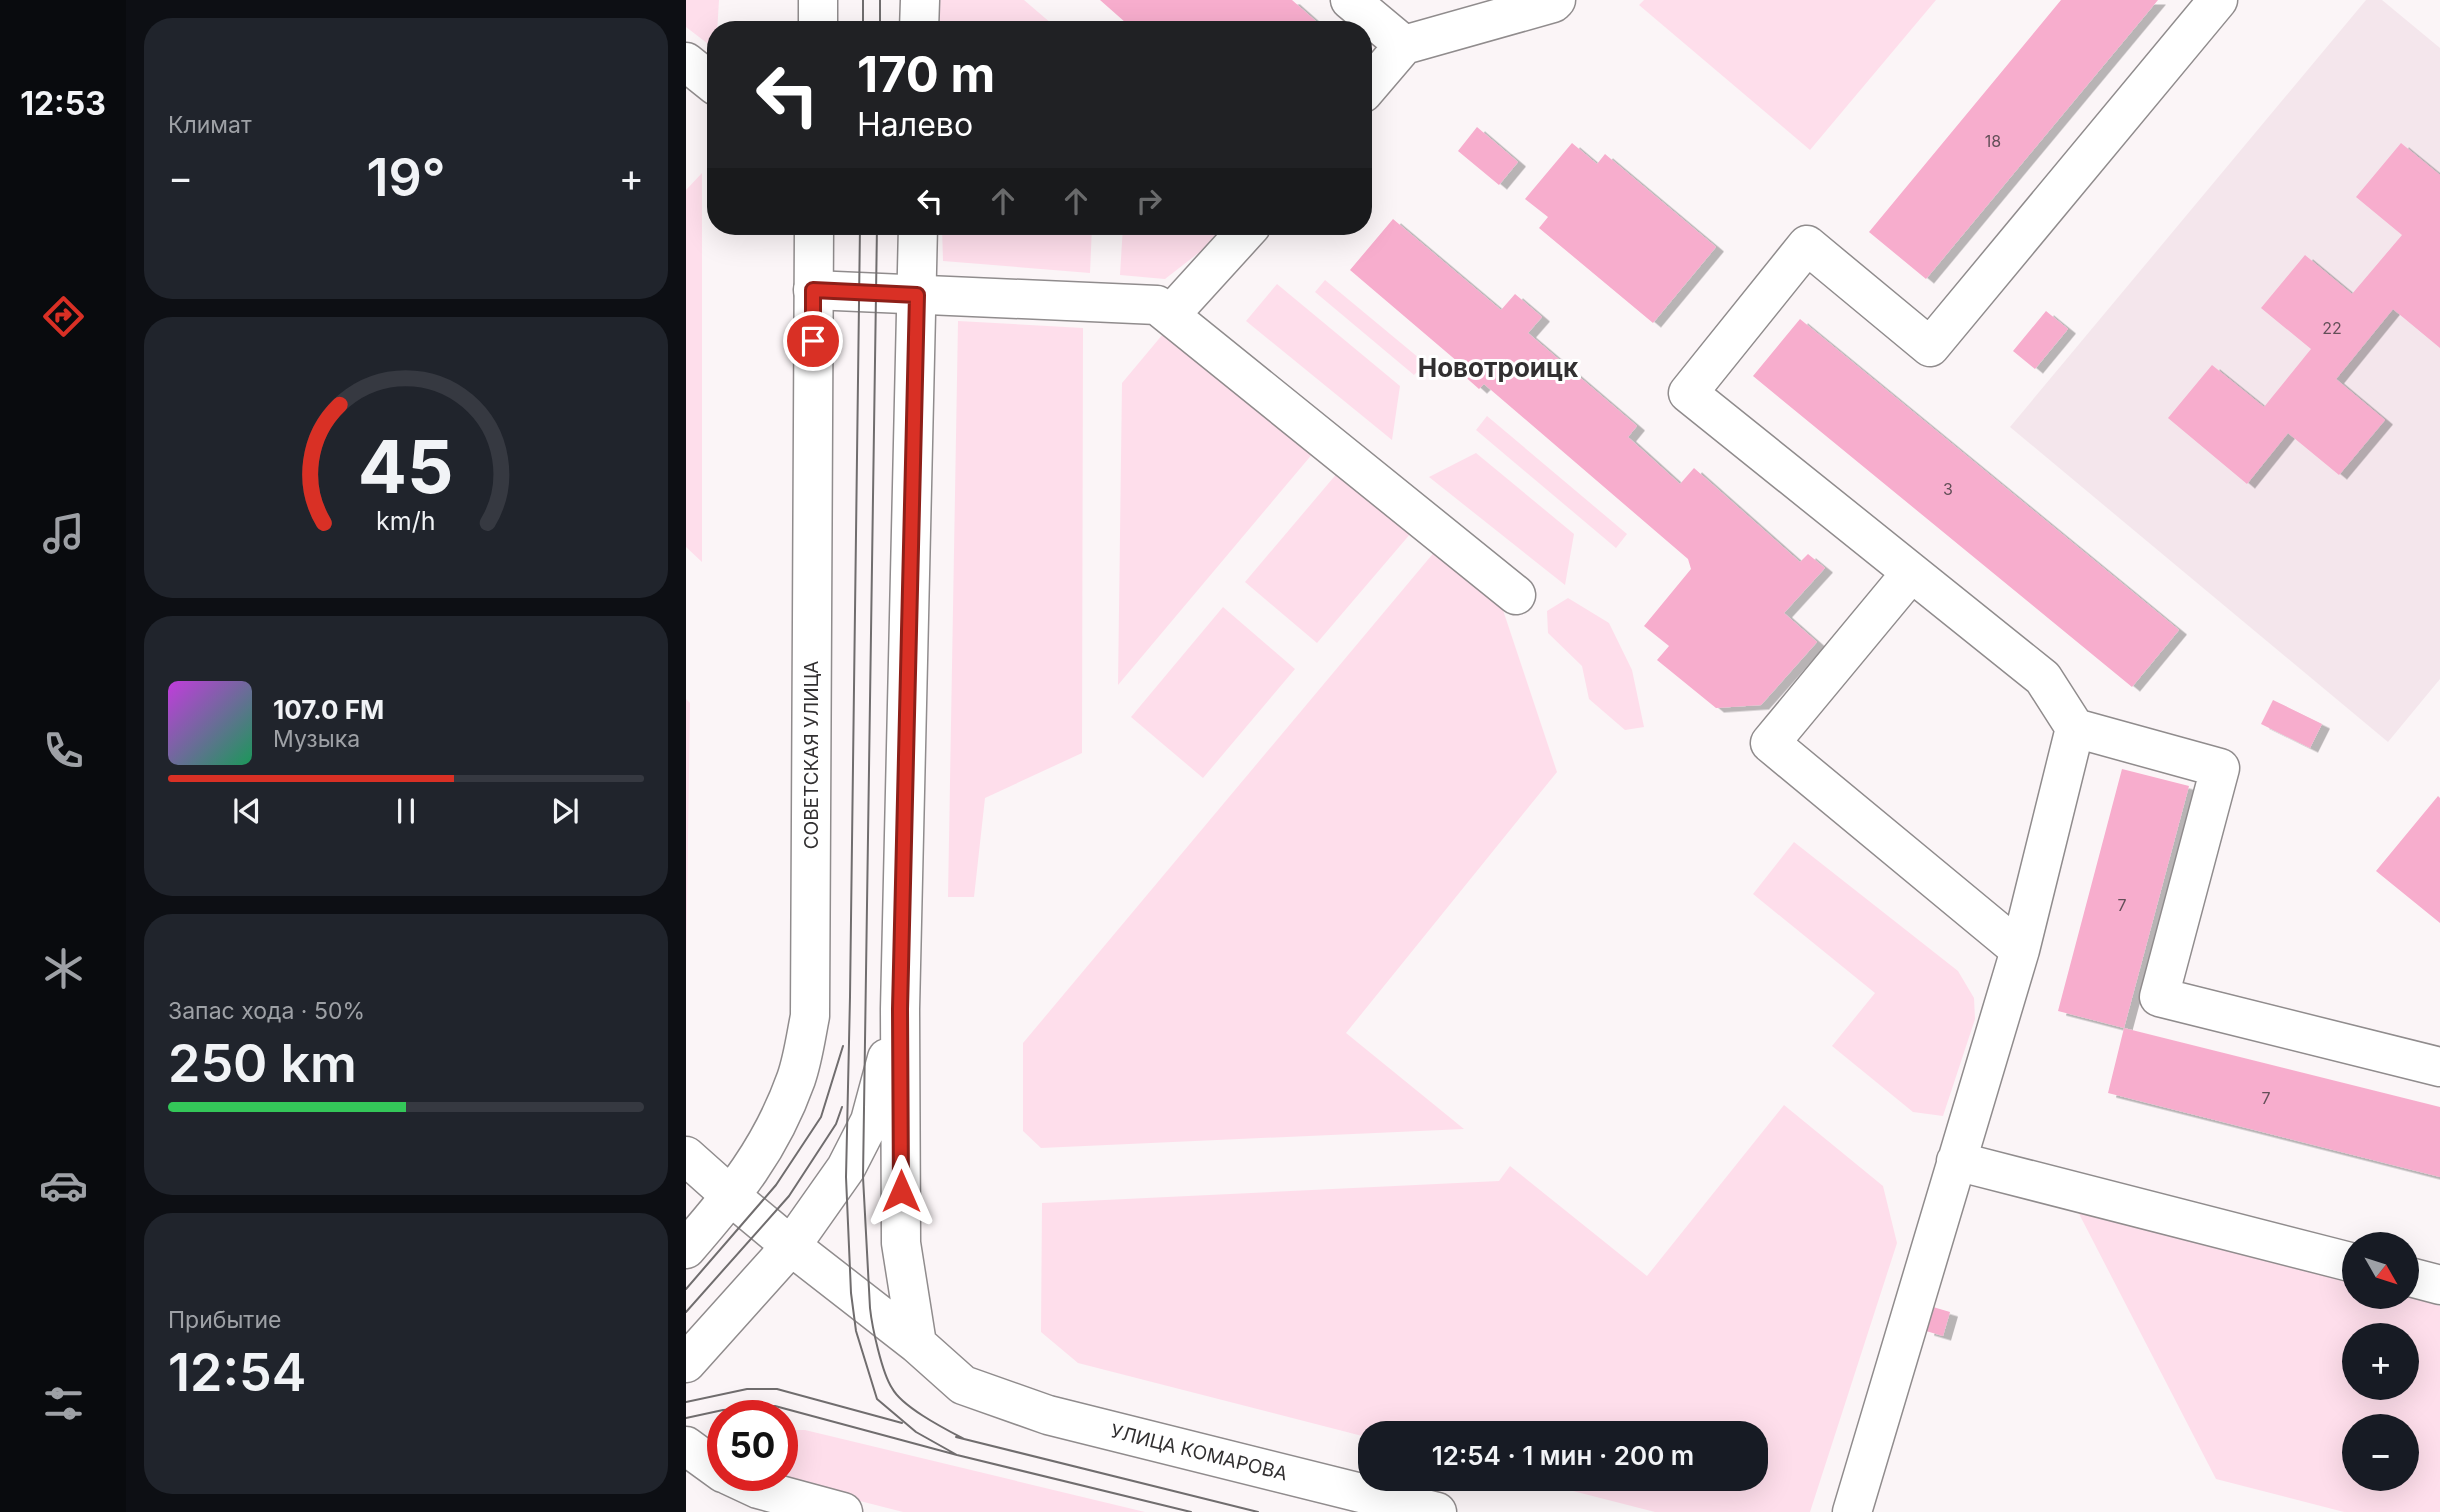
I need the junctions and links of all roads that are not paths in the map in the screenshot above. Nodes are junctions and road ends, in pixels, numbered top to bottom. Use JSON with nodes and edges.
{"nodes":[{"id":1,"x":818,"y":0,"type":"edge"},
{"id":2,"x":920,"y":0,"type":"edge"},
{"id":3,"x":1350,"y":0,"type":"edge"},
{"id":4,"x":1556,"y":0,"type":"edge"},
{"id":5,"x":2218,"y":0,"type":"edge"},
{"id":6,"x":818,"y":21,"type":"edge"},
{"id":7,"x":919,"y":21,"type":"edge"},
{"id":8,"x":1404,"y":45,"type":"junction"},
{"id":9,"x":686,"y":62,"type":"edge"},
{"id":10,"x":707,"y":79,"type":"edge"},
{"id":11,"x":1372,"y":82,"type":"edge"},
{"id":12,"x":814,"y":235,"type":"edge"},
{"id":13,"x":918,"y":235,"type":"edge"},
{"id":14,"x":1243,"y":235,"type":"edge"},
{"id":15,"x":813,"y":290,"type":"junction"},
{"id":16,"x":917,"y":295,"type":"junction"},
{"id":17,"x":1170,"y":315,"type":"junction"},
{"id":18,"x":1911,"y":573,"type":"junction"},
{"id":19,"x":1516,"y":595,"type":"dead end"},
{"id":20,"x":2075,"y":728,"type":"junction"},
{"id":21,"x":2020,"y":950,"type":"junction"},
{"id":22,"x":900,"y":1009,"type":"junction"},
{"id":23,"x":2440,"y":1067,"type":"edge"},
{"id":24,"x":686,"y":1156,"type":"edge"},
{"id":25,"x":1956,"y":1161,"type":"junction"},
{"id":26,"x":732,"y":1197,"type":"junction"},
{"id":27,"x":791,"y":1246,"type":"junction"},
{"id":28,"x":686,"y":1249,"type":"edge"},
{"id":29,"x":2342,"y":1260,"type":"edge"},
{"id":30,"x":2419,"y":1279,"type":"edge"},
{"id":31,"x":2440,"y":1285,"type":"edge"},
{"id":32,"x":917,"y":1344,"type":"junction"},
{"id":33,"x":686,"y":1363,"type":"edge"},
{"id":34,"x":686,"y":1446,"type":"edge"},
{"id":35,"x":707,"y":1461,"type":"edge"},
{"id":36,"x":765,"y":1491,"type":"edge"},
{"id":37,"x":843,"y":1512,"type":"edge"},
{"id":38,"x":1437,"y":1512,"type":"edge"},
{"id":39,"x":1852,"y":1512,"type":"edge"}],
"edges":[{"from":1,"to":6,"type":"main road"},
{"from":2,"to":7,"type":"main road"},
{"from":3,"to":8,"type":"main road"},
{"from":4,"to":8,"type":"main road"},
{"from":5,"to":18,"type":"main road"},
{"from":8,"to":11,"type":"main road"},
{"from":9,"to":10,"type":"main road"},
{"from":12,"to":15,"type":"main road","name":"СОВЕТСКАЯ УЛИЦА"},
{"from":13,"to":16,"type":"main road"},
{"from":14,"to":17,"type":"main road"},
{"from":15,"to":16,"type":"main road"},
{"from":15,"to":26,"type":"main road","name":"СОВЕТСКАЯ УЛИЦА"},
{"from":16,"to":17,"type":"main road"},
{"from":16,"to":22,"type":"main road"},
{"from":17,"to":19,"type":"main road"},
{"from":18,"to":20,"type":"main road"},
{"from":18,"to":21,"type":"main road"},
{"from":20,"to":21,"type":"main road"},
{"from":20,"to":23,"type":"main road"},
{"from":21,"to":25,"type":"main road"},
{"from":22,"to":27,"type":"main road"},
{"from":22,"to":32,"type":"main road"},
{"from":24,"to":26,"type":"main road"},
{"from":25,"to":29,"type":"main road"},
{"from":25,"to":39,"type":"main road"},
{"from":26,"to":27,"type":"main road"},
{"from":26,"to":28,"type":"main road","name":"СОВЕТСКАЯ УЛИЦА"},
{"from":27,"to":32,"type":"main road"},
{"from":27,"to":33,"type":"main road"},
{"from":30,"to":31,"type":"main road"},
{"from":32,"to":38,"type":"main road","name":"УЛИЦА КОМАРОВА"},
{"from":34,"to":35,"type":"main road"},
{"from":36,"to":37,"type":"main road"}]}
